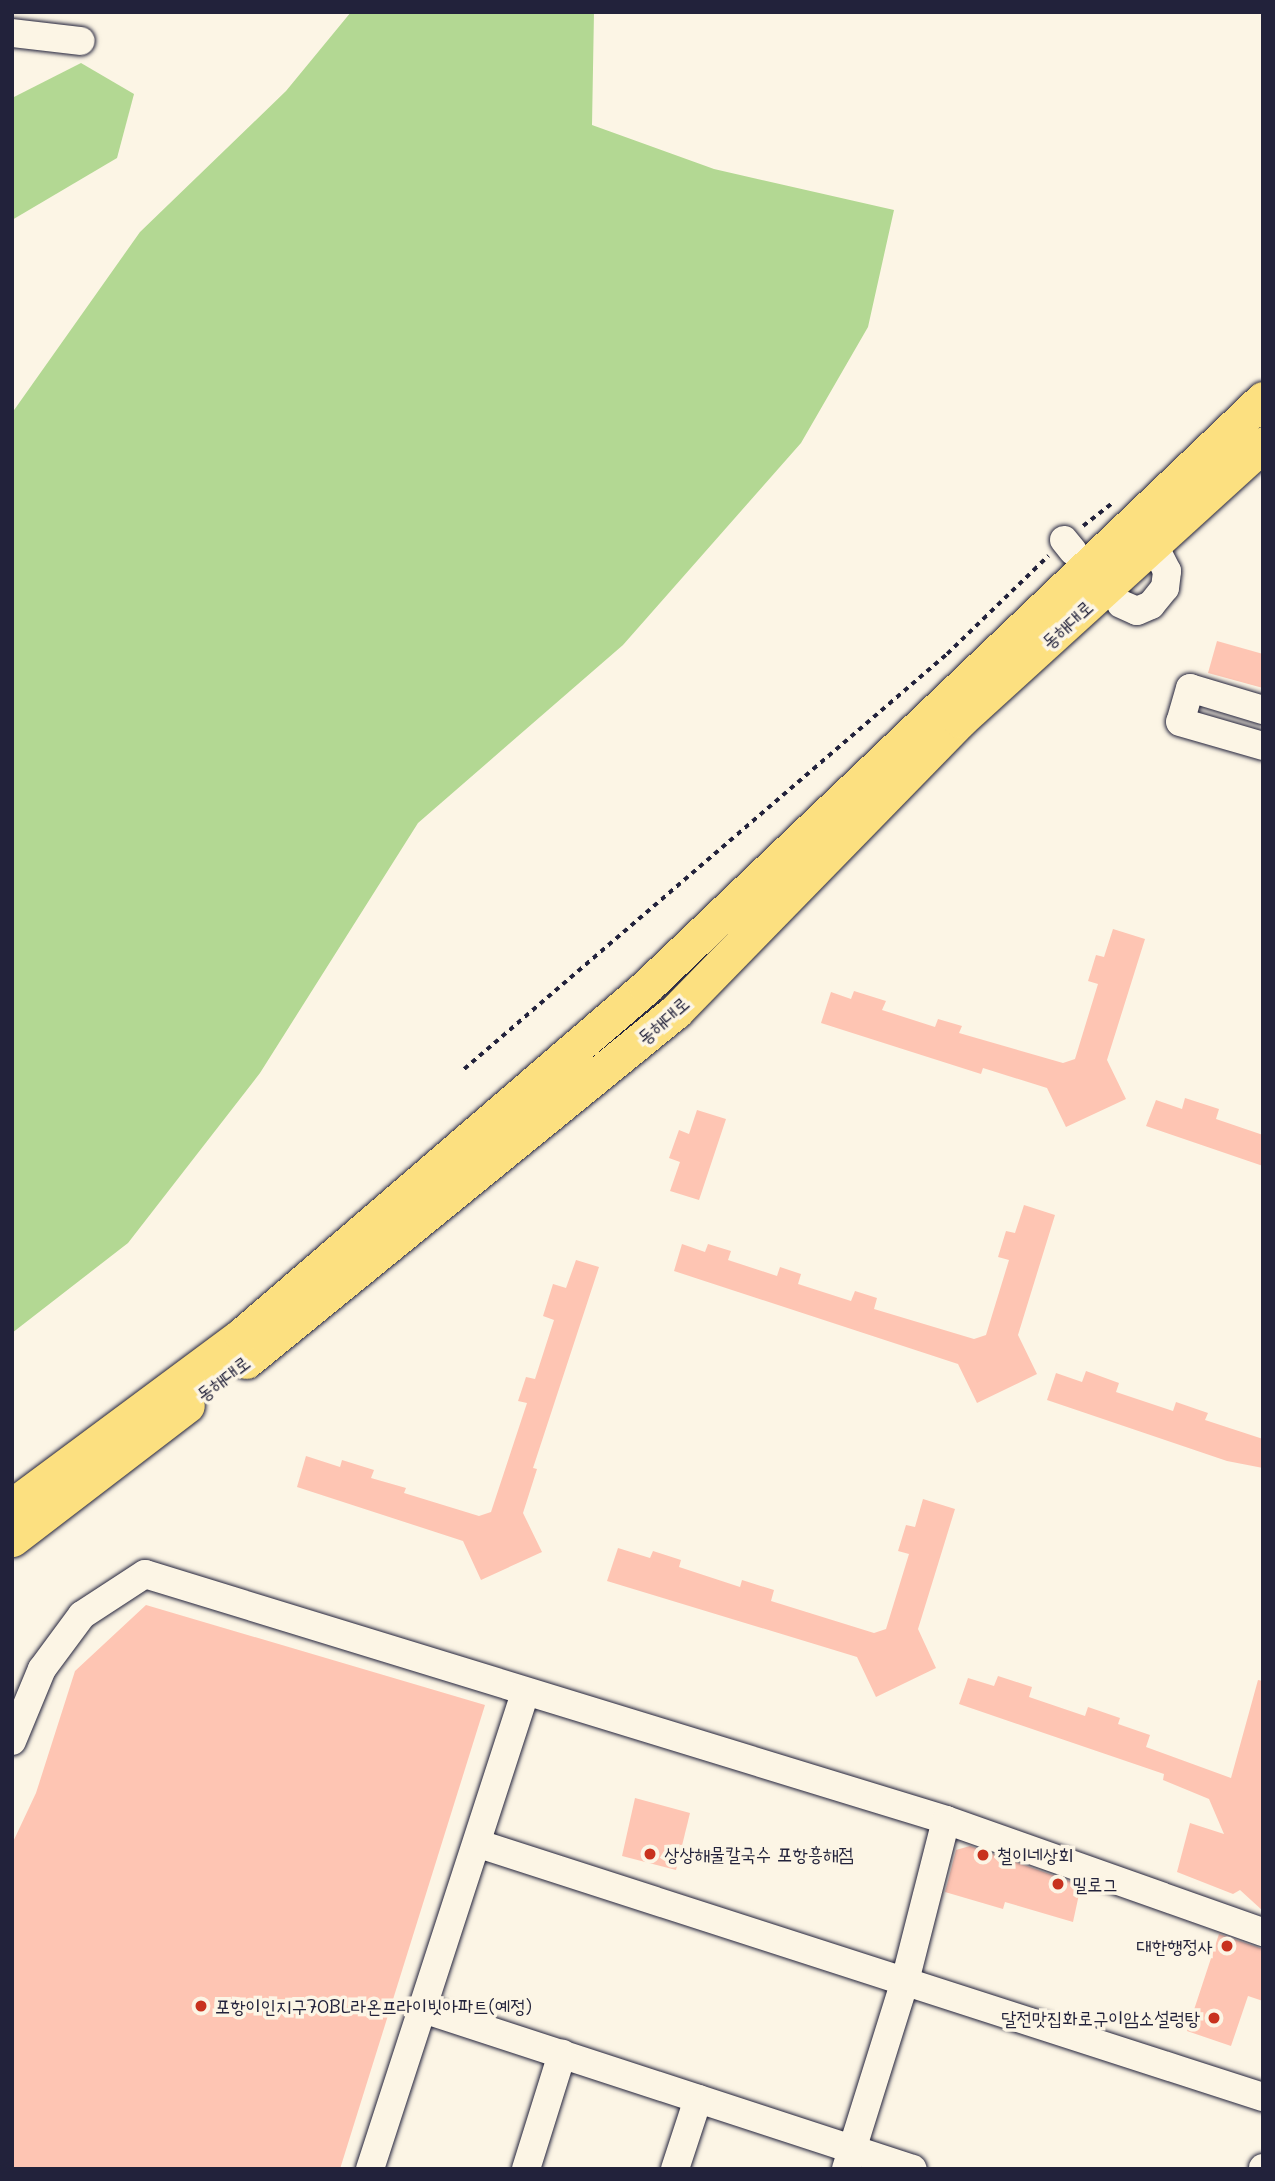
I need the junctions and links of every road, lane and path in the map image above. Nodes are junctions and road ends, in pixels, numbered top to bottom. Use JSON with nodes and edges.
{"nodes":[{"id":1,"x":12,"y":33,"type":"edge"},
{"id":2,"x":81,"y":41,"type":"dead end"},
{"id":3,"x":1263,"y":399,"type":"edge"},
{"id":4,"x":1263,"y":444,"type":"edge"},
{"id":5,"x":1115,"y":500,"type":"dead end"},
{"id":6,"x":1154,"y":546,"type":"junction"},
{"id":7,"x":1121,"y":604,"type":"dead end"},
{"id":8,"x":1263,"y":710,"type":"edge"},
{"id":9,"x":1263,"y":746,"type":"edge"},
{"id":10,"x":464,"y":1069,"type":"dead end"},
{"id":11,"x":12,"y":1506,"type":"edge"},
{"id":12,"x":12,"y":1539,"type":"edge"},
{"id":13,"x":525,"y":1693,"type":"junction"},
{"id":14,"x":12,"y":1741,"type":"edge"},
{"id":15,"x":946,"y":1820,"type":"junction"},
{"id":16,"x":479,"y":1844,"type":"junction"},
{"id":17,"x":1263,"y":1932,"type":"edge"},
{"id":18,"x":905,"y":1981,"type":"junction"},
{"id":19,"x":423,"y":2009,"type":"junction"},
{"id":20,"x":562,"y":2054,"type":"junction"},
{"id":21,"x":1263,"y":2097,"type":"edge"},
{"id":22,"x":698,"y":2099,"type":"junction"},
{"id":23,"x":849,"y":2159,"type":"edge"},
{"id":24,"x":369,"y":2169,"type":"edge"},
{"id":25,"x":526,"y":2169,"type":"edge"},
{"id":26,"x":675,"y":2169,"type":"edge"},
{"id":27,"x":913,"y":2169,"type":"edge"}],
"edges":[{"from":1,"to":2,"type":"street"},
{"from":3,"to":11,"type":"main road"},
{"from":4,"to":6,"type":"main road","name":"동해대로"},
{"from":5,"to":10,"type":"path"},
{"from":6,"to":7,"type":"street"},
{"from":6,"to":12,"type":"main road","name":"동해대로"},
{"from":8,"to":9,"type":"street"},
{"from":13,"to":14,"type":"street"},
{"from":13,"to":15,"type":"street"},
{"from":13,"to":16,"type":"street"},
{"from":15,"to":17,"type":"street"},
{"from":15,"to":18,"type":"street"},
{"from":16,"to":18,"type":"street"},
{"from":16,"to":19,"type":"street"},
{"from":18,"to":21,"type":"street"},
{"from":18,"to":23,"type":"street"},
{"from":19,"to":20,"type":"street"},
{"from":19,"to":24,"type":"street"},
{"from":20,"to":22,"type":"street"},
{"from":20,"to":25,"type":"street"},
{"from":22,"to":23,"type":"street"},
{"from":22,"to":26,"type":"street"},
{"from":23,"to":27,"type":"street"}]}
